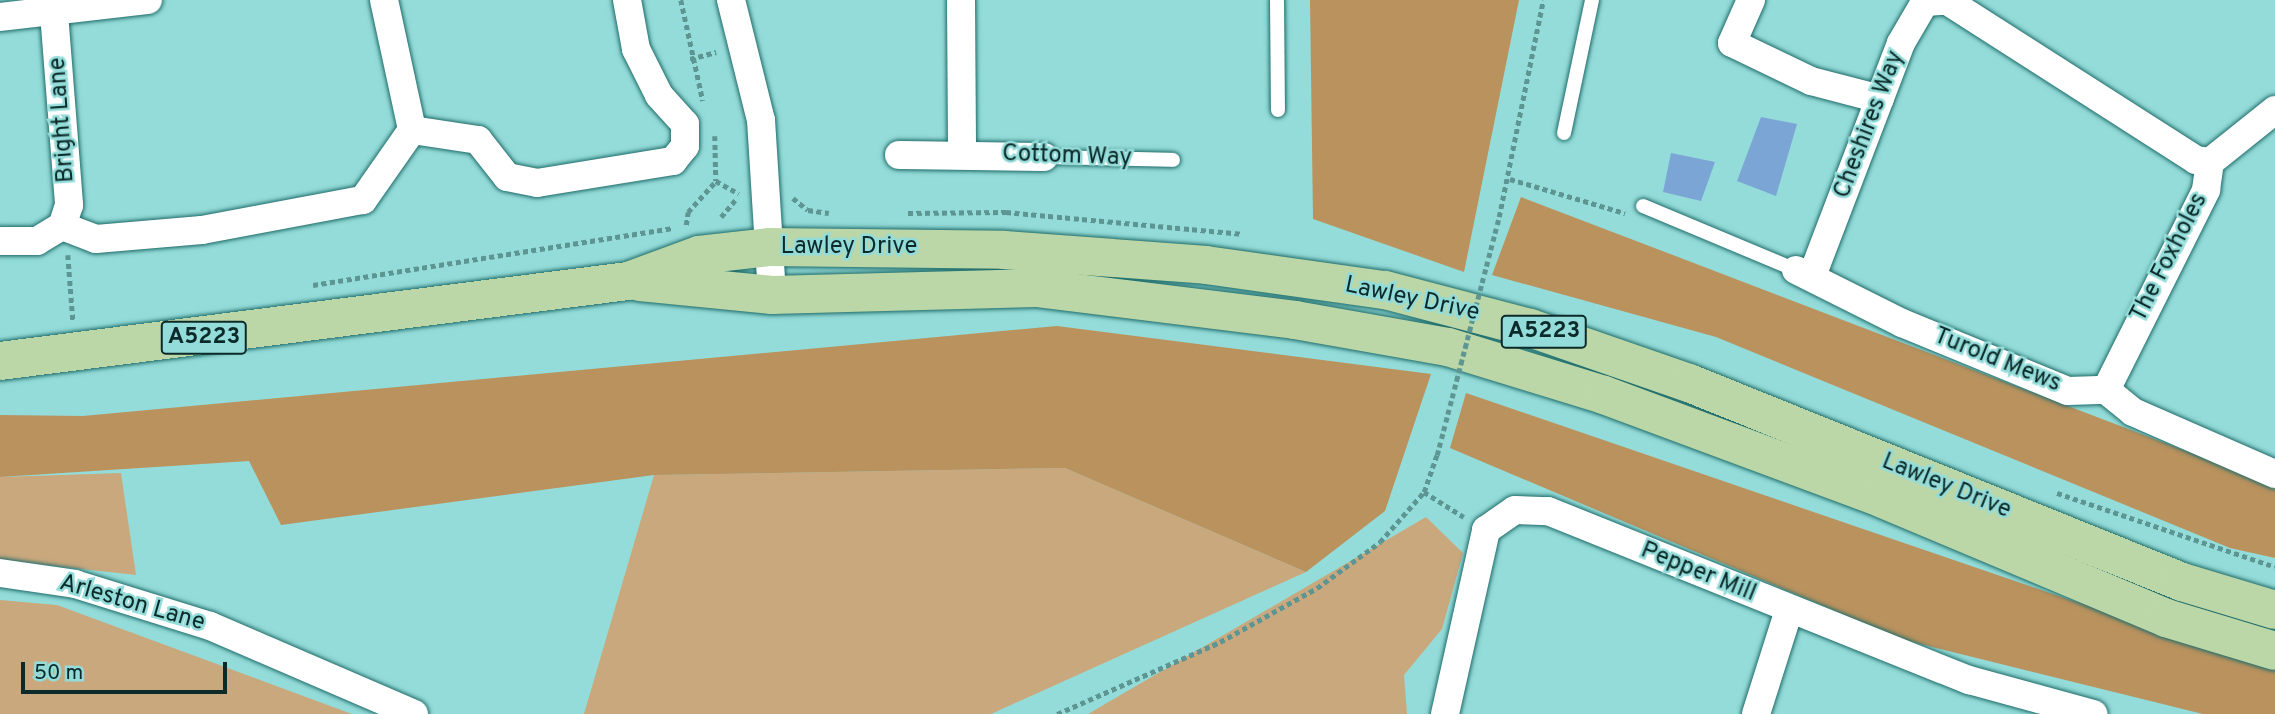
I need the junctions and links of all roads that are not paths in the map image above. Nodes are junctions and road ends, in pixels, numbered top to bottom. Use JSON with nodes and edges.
{"nodes":[{"id":1,"x":148,"y":0,"type":"edge"},
{"id":2,"x":384,"y":0,"type":"edge"},
{"id":3,"x":627,"y":0,"type":"edge"},
{"id":4,"x":731,"y":0,"type":"edge"},
{"id":5,"x":961,"y":0,"type":"edge"},
{"id":6,"x":1277,"y":0,"type":"edge"},
{"id":7,"x":1592,"y":0,"type":"edge"},
{"id":8,"x":1751,"y":0,"type":"edge"},
{"id":9,"x":1937,"y":1,"type":"edge"},
{"id":10,"x":54,"y":13,"type":"junction"},
{"id":11,"x":0,"y":17,"type":"edge"},
{"id":12,"x":1880,"y":99,"type":"junction"},
{"id":13,"x":1278,"y":110,"type":"dead end"},
{"id":14,"x":2275,"y":110,"type":"edge"},
{"id":15,"x":412,"y":130,"type":"junction"},
{"id":16,"x":1564,"y":133,"type":"dead end"},
{"id":17,"x":962,"y":152,"type":"junction"},
{"id":18,"x":899,"y":155,"type":"dead end"},
{"id":19,"x":1044,"y":158,"type":"joint"},
{"id":20,"x":1173,"y":160,"type":"dead end"},
{"id":21,"x":2210,"y":162,"type":"junction"},
{"id":22,"x":1643,"y":206,"type":"dead end"},
{"id":23,"x":62,"y":226,"type":"junction"},
{"id":24,"x":0,"y":241,"type":"edge"},
{"id":25,"x":769,"y":247,"type":"junction"},
{"id":26,"x":1804,"y":273,"type":"junction"},
{"id":27,"x":628,"y":281,"type":"junction"},
{"id":28,"x":772,"y":295,"type":"junction"},
{"id":29,"x":0,"y":361,"type":"edge"},
{"id":30,"x":2106,"y":390,"type":"junction"},
{"id":31,"x":2274,"y":471,"type":"edge"},
{"id":32,"x":0,"y":573,"type":"edge"},
{"id":33,"x":1789,"y":610,"type":"junction"},
{"id":34,"x":2275,"y":610,"type":"edge"},
{"id":35,"x":2275,"y":651,"type":"edge"},
{"id":36,"x":414,"y":714,"type":"edge"},
{"id":37,"x":1445,"y":714,"type":"edge"},
{"id":38,"x":1756,"y":714,"type":"edge"},
{"id":39,"x":2093,"y":714,"type":"edge"}],
"edges":[{"from":1,"to":10,"type":"street"},
{"from":2,"to":15,"type":"street"},
{"from":3,"to":15,"type":"street"},
{"from":4,"to":25,"type":"street"},
{"from":5,"to":17,"type":"street"},
{"from":6,"to":13,"type":"lane"},
{"from":7,"to":16,"type":"lane"},
{"from":8,"to":12,"type":"street"},
{"from":9,"to":12,"type":"street","name":"Cheshires Way"},
{"from":9,"to":21,"type":"street"},
{"from":10,"to":11,"type":"street"},
{"from":10,"to":23,"type":"street","name":"Bright Lane"},
{"from":12,"to":26,"type":"street","name":"Cheshires Way"},
{"from":14,"to":21,"type":"street","name":"The Foxholes"},
{"from":15,"to":23,"type":"street"},
{"from":17,"to":18,"type":"street","name":"Cottom Way"},
{"from":17,"to":19,"type":"street","name":"Cottom Way"},
{"from":19,"to":20,"type":"lane","name":"Cottom Way"},
{"from":21,"to":30,"type":"street","name":"The Foxholes"},
{"from":22,"to":26,"type":"lane"},
{"from":23,"to":24,"type":"street"},
{"from":25,"to":27,"type":"main road","name":"Lawley Drive","number":"A5223"},
{"from":25,"to":28,"type":"street"},
{"from":25,"to":34,"type":"main road","name":"Lawley Drive","number":"A5223"},
{"from":26,"to":30,"type":"street","name":"Turold Mews"},
{"from":27,"to":28,"type":"main road","name":"Lawley Drive","number":"A5223"},
{"from":27,"to":29,"type":"main road","name":"Lawley Drive","number":"A5223"},
{"from":28,"to":35,"type":"main road","name":"Lawley Drive","number":"A5223"},
{"from":30,"to":31,"type":"street"},
{"from":32,"to":36,"type":"street","name":"Arleston Lane"},
{"from":33,"to":37,"type":"street","name":"Pepper Mill"},
{"from":33,"to":38,"type":"street"},
{"from":33,"to":39,"type":"street","name":"Pepper Mill"}]}
